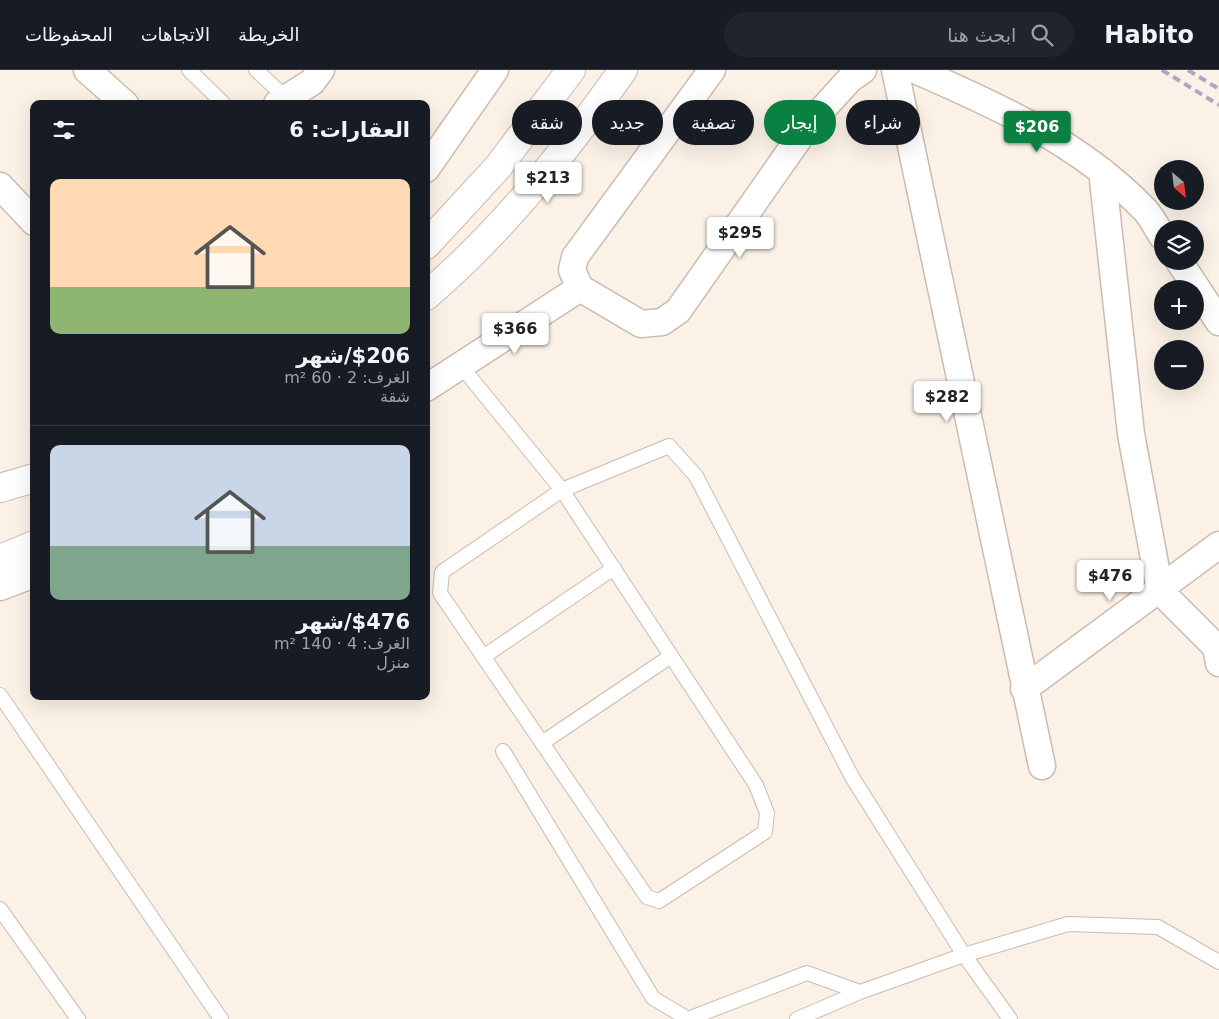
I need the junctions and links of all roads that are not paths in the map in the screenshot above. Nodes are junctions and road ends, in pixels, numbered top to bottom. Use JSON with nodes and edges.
{"nodes":[{"id":1,"x":87,"y":70,"type":"edge"},
{"id":2,"x":189,"y":70,"type":"edge"},
{"id":3,"x":256,"y":70,"type":"edge"},
{"id":4,"x":321,"y":70,"type":"edge"},
{"id":5,"x":495,"y":70,"type":"edge"},
{"id":6,"x":571,"y":70,"type":"edge"},
{"id":7,"x":623,"y":70,"type":"edge"},
{"id":8,"x":712,"y":70,"type":"edge"},
{"id":9,"x":863,"y":70,"type":"edge"},
{"id":10,"x":895,"y":70,"type":"edge"},
{"id":11,"x":915,"y":70,"type":"edge"},
{"id":12,"x":121,"y":100,"type":"edge"},
{"id":13,"x":220,"y":100,"type":"edge"},
{"id":14,"x":281,"y":100,"type":"edge"},
{"id":15,"x":284,"y":100,"type":"edge"},
{"id":16,"x":430,"y":162,"type":"edge"},
{"id":17,"x":1102,"y":171,"type":"junction"},
{"id":18,"x":0,"y":186,"type":"edge"},
{"id":19,"x":30,"y":218,"type":"edge"},
{"id":20,"x":1154,"y":224,"type":"edge"},
{"id":21,"x":430,"y":241,"type":"edge"},
{"id":22,"x":1185,"y":270,"type":"edge"},
{"id":23,"x":580,"y":288,"type":"junction"},
{"id":24,"x":430,"y":293,"type":"edge"},
{"id":25,"x":1219,"y":322,"type":"edge"},
{"id":26,"x":461,"y":366,"type":"junction"},
{"id":27,"x":430,"y":385,"type":"edge"},
{"id":28,"x":30,"y":479,"type":"edge"},
{"id":29,"x":0,"y":488,"type":"edge"},
{"id":30,"x":562,"y":490,"type":"junction"},
{"id":31,"x":1219,"y":546,"type":"edge"},
{"id":32,"x":30,"y":547,"type":"edge"},
{"id":33,"x":0,"y":559,"type":"edge"},
{"id":34,"x":614,"y":568,"type":"junction"},
{"id":35,"x":30,"y":576,"type":"edge"},
{"id":36,"x":0,"y":587,"type":"edge"},
{"id":37,"x":1160,"y":591,"type":"junction"},
{"id":38,"x":483,"y":656,"type":"junction"},
{"id":39,"x":671,"y":656,"type":"junction"},
{"id":40,"x":1219,"y":663,"type":"edge"},
{"id":41,"x":1024,"y":689,"type":"junction"},
{"id":42,"x":0,"y":695,"type":"edge"},
{"id":43,"x":542,"y":743,"type":"junction"},
{"id":44,"x":503,"y":751,"type":"dead end"},
{"id":45,"x":1042,"y":766,"type":"dead end"},
{"id":46,"x":0,"y":909,"type":"edge"},
{"id":47,"x":964,"y":955,"type":"junction"},
{"id":48,"x":1219,"y":962,"type":"edge"},
{"id":49,"x":860,"y":992,"type":"junction"},
{"id":50,"x":78,"y":1019,"type":"edge"},
{"id":51,"x":221,"y":1019,"type":"edge"},
{"id":52,"x":688,"y":1019,"type":"edge"},
{"id":53,"x":797,"y":1019,"type":"edge"},
{"id":54,"x":1010,"y":1019,"type":"edge"}],
"edges":[{"from":1,"to":12,"type":"street"},
{"from":2,"to":13,"type":"lane"},
{"from":3,"to":14,"type":"lane"},
{"from":4,"to":15,"type":"street"},
{"from":5,"to":16,"type":"street"},
{"from":6,"to":21,"type":"main road"},
{"from":7,"to":24,"type":"main road"},
{"from":8,"to":23,"type":"street"},
{"from":9,"to":23,"type":"street"},
{"from":10,"to":41,"type":"street"},
{"from":11,"to":17,"type":"street"},
{"from":17,"to":20,"type":"street"},
{"from":17,"to":37,"type":"street"},
{"from":18,"to":19,"type":"street"},
{"from":22,"to":25,"type":"street"},
{"from":23,"to":26,"type":"street"},
{"from":26,"to":27,"type":"street"},
{"from":26,"to":30,"type":"lane"},
{"from":28,"to":29,"type":"main road"},
{"from":30,"to":34,"type":"lane"},
{"from":30,"to":38,"type":"lane"},
{"from":30,"to":47,"type":"lane"},
{"from":31,"to":37,"type":"street"},
{"from":32,"to":33,"type":"main road"},
{"from":34,"to":38,"type":"lane"},
{"from":34,"to":39,"type":"lane"},
{"from":35,"to":36,"type":"street"},
{"from":37,"to":40,"type":"street"},
{"from":37,"to":41,"type":"street"},
{"from":38,"to":43,"type":"lane"},
{"from":39,"to":43,"type":"lane"},
{"from":39,"to":43,"type":"lane"},
{"from":41,"to":45,"type":"street"},
{"from":42,"to":51,"type":"lane"},
{"from":44,"to":52,"type":"lane"},
{"from":46,"to":50,"type":"lane"},
{"from":47,"to":48,"type":"lane"},
{"from":47,"to":49,"type":"lane"},
{"from":47,"to":54,"type":"lane"},
{"from":49,"to":52,"type":"lane"},
{"from":49,"to":53,"type":"lane"}]}
